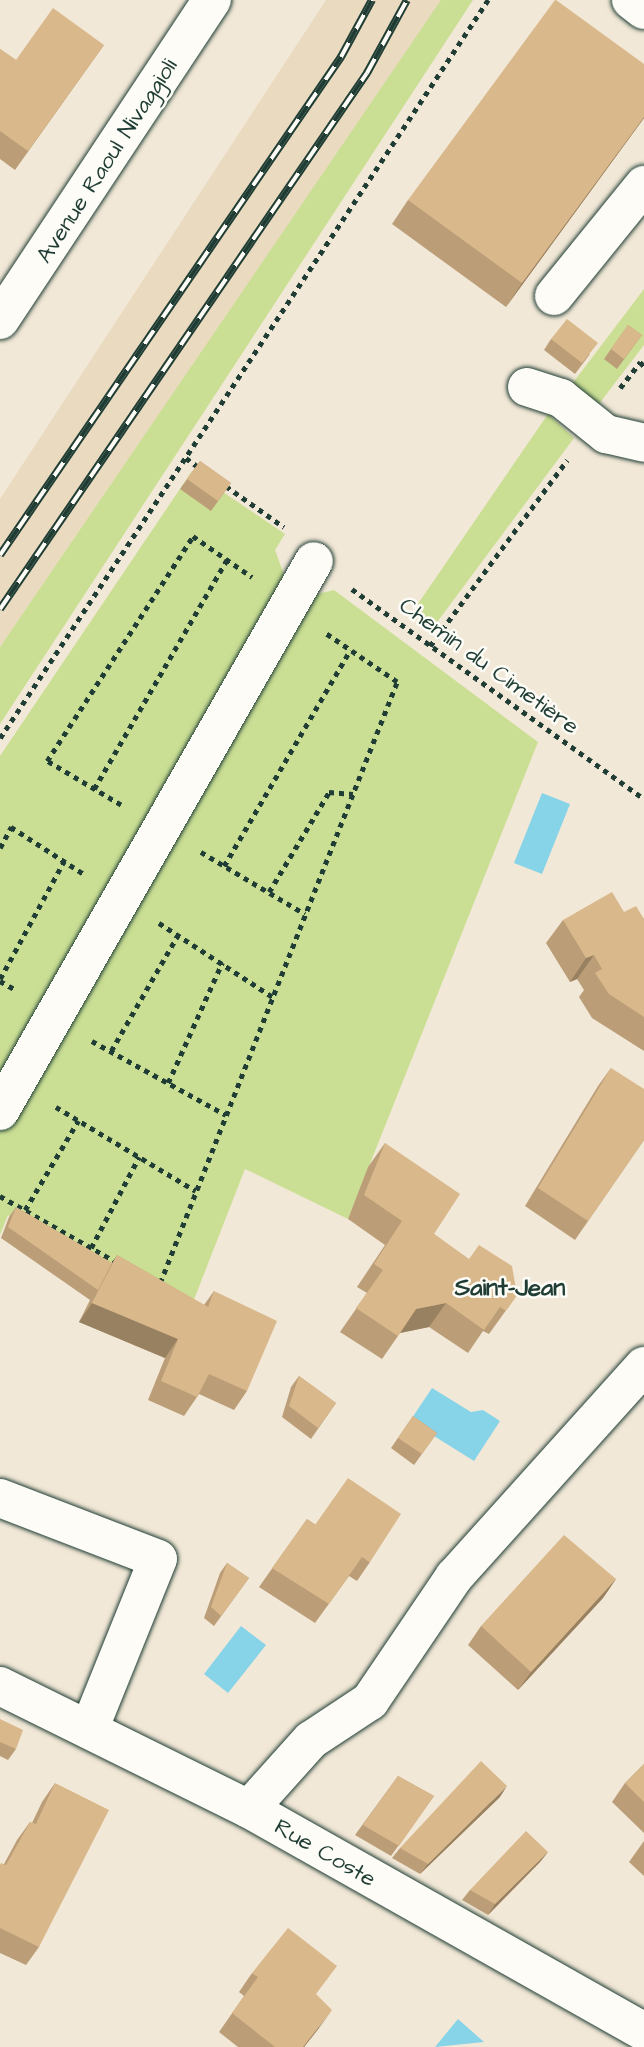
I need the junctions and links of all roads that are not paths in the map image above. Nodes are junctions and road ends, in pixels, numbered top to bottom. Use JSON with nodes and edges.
{"nodes":[{"id":1,"x":212,"y":0,"type":"edge"},
{"id":2,"x":631,"y":0,"type":"edge"},
{"id":3,"x":644,"y":10,"type":"edge"},
{"id":4,"x":644,"y":185,"type":"edge"},
{"id":5,"x":554,"y":296,"type":"dead end"},
{"id":6,"x":0,"y":320,"type":"edge"},
{"id":7,"x":527,"y":387,"type":"dead end"},
{"id":8,"x":644,"y":443,"type":"edge"},
{"id":9,"x":314,"y":561,"type":"road end"},
{"id":10,"x":8,"y":1097,"type":"edge"},
{"id":11,"x":644,"y":1366,"type":"edge"},
{"id":12,"x":0,"y":1498,"type":"edge"},
{"id":13,"x":0,"y":1686,"type":"edge"},
{"id":14,"x":89,"y":1730,"type":"junction"},
{"id":15,"x":249,"y":1809,"type":"junction"},
{"id":16,"x":644,"y":2032,"type":"edge"}],
"edges":[{"from":1,"to":6,"type":"street","name":"Avenue Raoul Nivaggioli"},
{"from":2,"to":3,"type":"street"},
{"from":4,"to":5,"type":"street"},
{"from":7,"to":8,"type":"street"},
{"from":9,"to":10,"type":"street"},
{"from":11,"to":15,"type":"street"},
{"from":12,"to":14,"type":"street"},
{"from":13,"to":14,"type":"street","name":"Rue Coste"},
{"from":14,"to":15,"type":"street","name":"Rue Coste"},
{"from":15,"to":16,"type":"street","name":"Rue Coste"}]}
